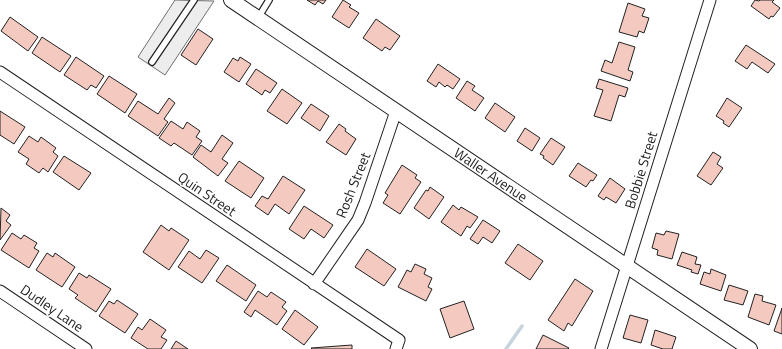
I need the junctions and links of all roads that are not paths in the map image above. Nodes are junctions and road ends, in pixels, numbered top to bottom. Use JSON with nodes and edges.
{"nodes":[{"id":1,"x":194,"y":0,"type":"edge"},
{"id":2,"x":270,"y":0,"type":"edge"},
{"id":3,"x":710,"y":0,"type":"edge"},
{"id":4,"x":236,"y":1,"type":"edge"},
{"id":5,"x":258,"y":18,"type":"junction"},
{"id":6,"x":152,"y":62,"type":"dead end"},
{"id":7,"x":0,"y":72,"type":"edge"},
{"id":8,"x":396,"y":111,"type":"junction"},
{"id":9,"x":627,"y":265,"type":"junction"},
{"id":10,"x":314,"y":284,"type":"junction"},
{"id":11,"x":0,"y":291,"type":"edge"},
{"id":12,"x":397,"y":344,"type":"edge"},
{"id":13,"x":86,"y":349,"type":"edge"},
{"id":14,"x":601,"y":349,"type":"edge"},
{"id":15,"x":750,"y":349,"type":"edge"}],
"edges":[{"from":1,"to":6,"type":"lane"},
{"from":2,"to":5,"type":"lane"},
{"from":3,"to":9,"type":"street","name":"Bobbie Street"},
{"from":4,"to":5,"type":"street","name":"Waller Avenue"},
{"from":5,"to":8,"type":"street","name":"Waller Avenue"},
{"from":7,"to":10,"type":"street","name":"Quin Street"},
{"from":8,"to":9,"type":"street","name":"Waller Avenue"},
{"from":8,"to":10,"type":"street","name":"Rosh Street"},
{"from":9,"to":14,"type":"street","name":"Bobbie Street"},
{"from":9,"to":15,"type":"street","name":"Waller Avenue"},
{"from":10,"to":12,"type":"street","name":"Quin Street"},
{"from":11,"to":13,"type":"street","name":"Dudley Lane"}]}
